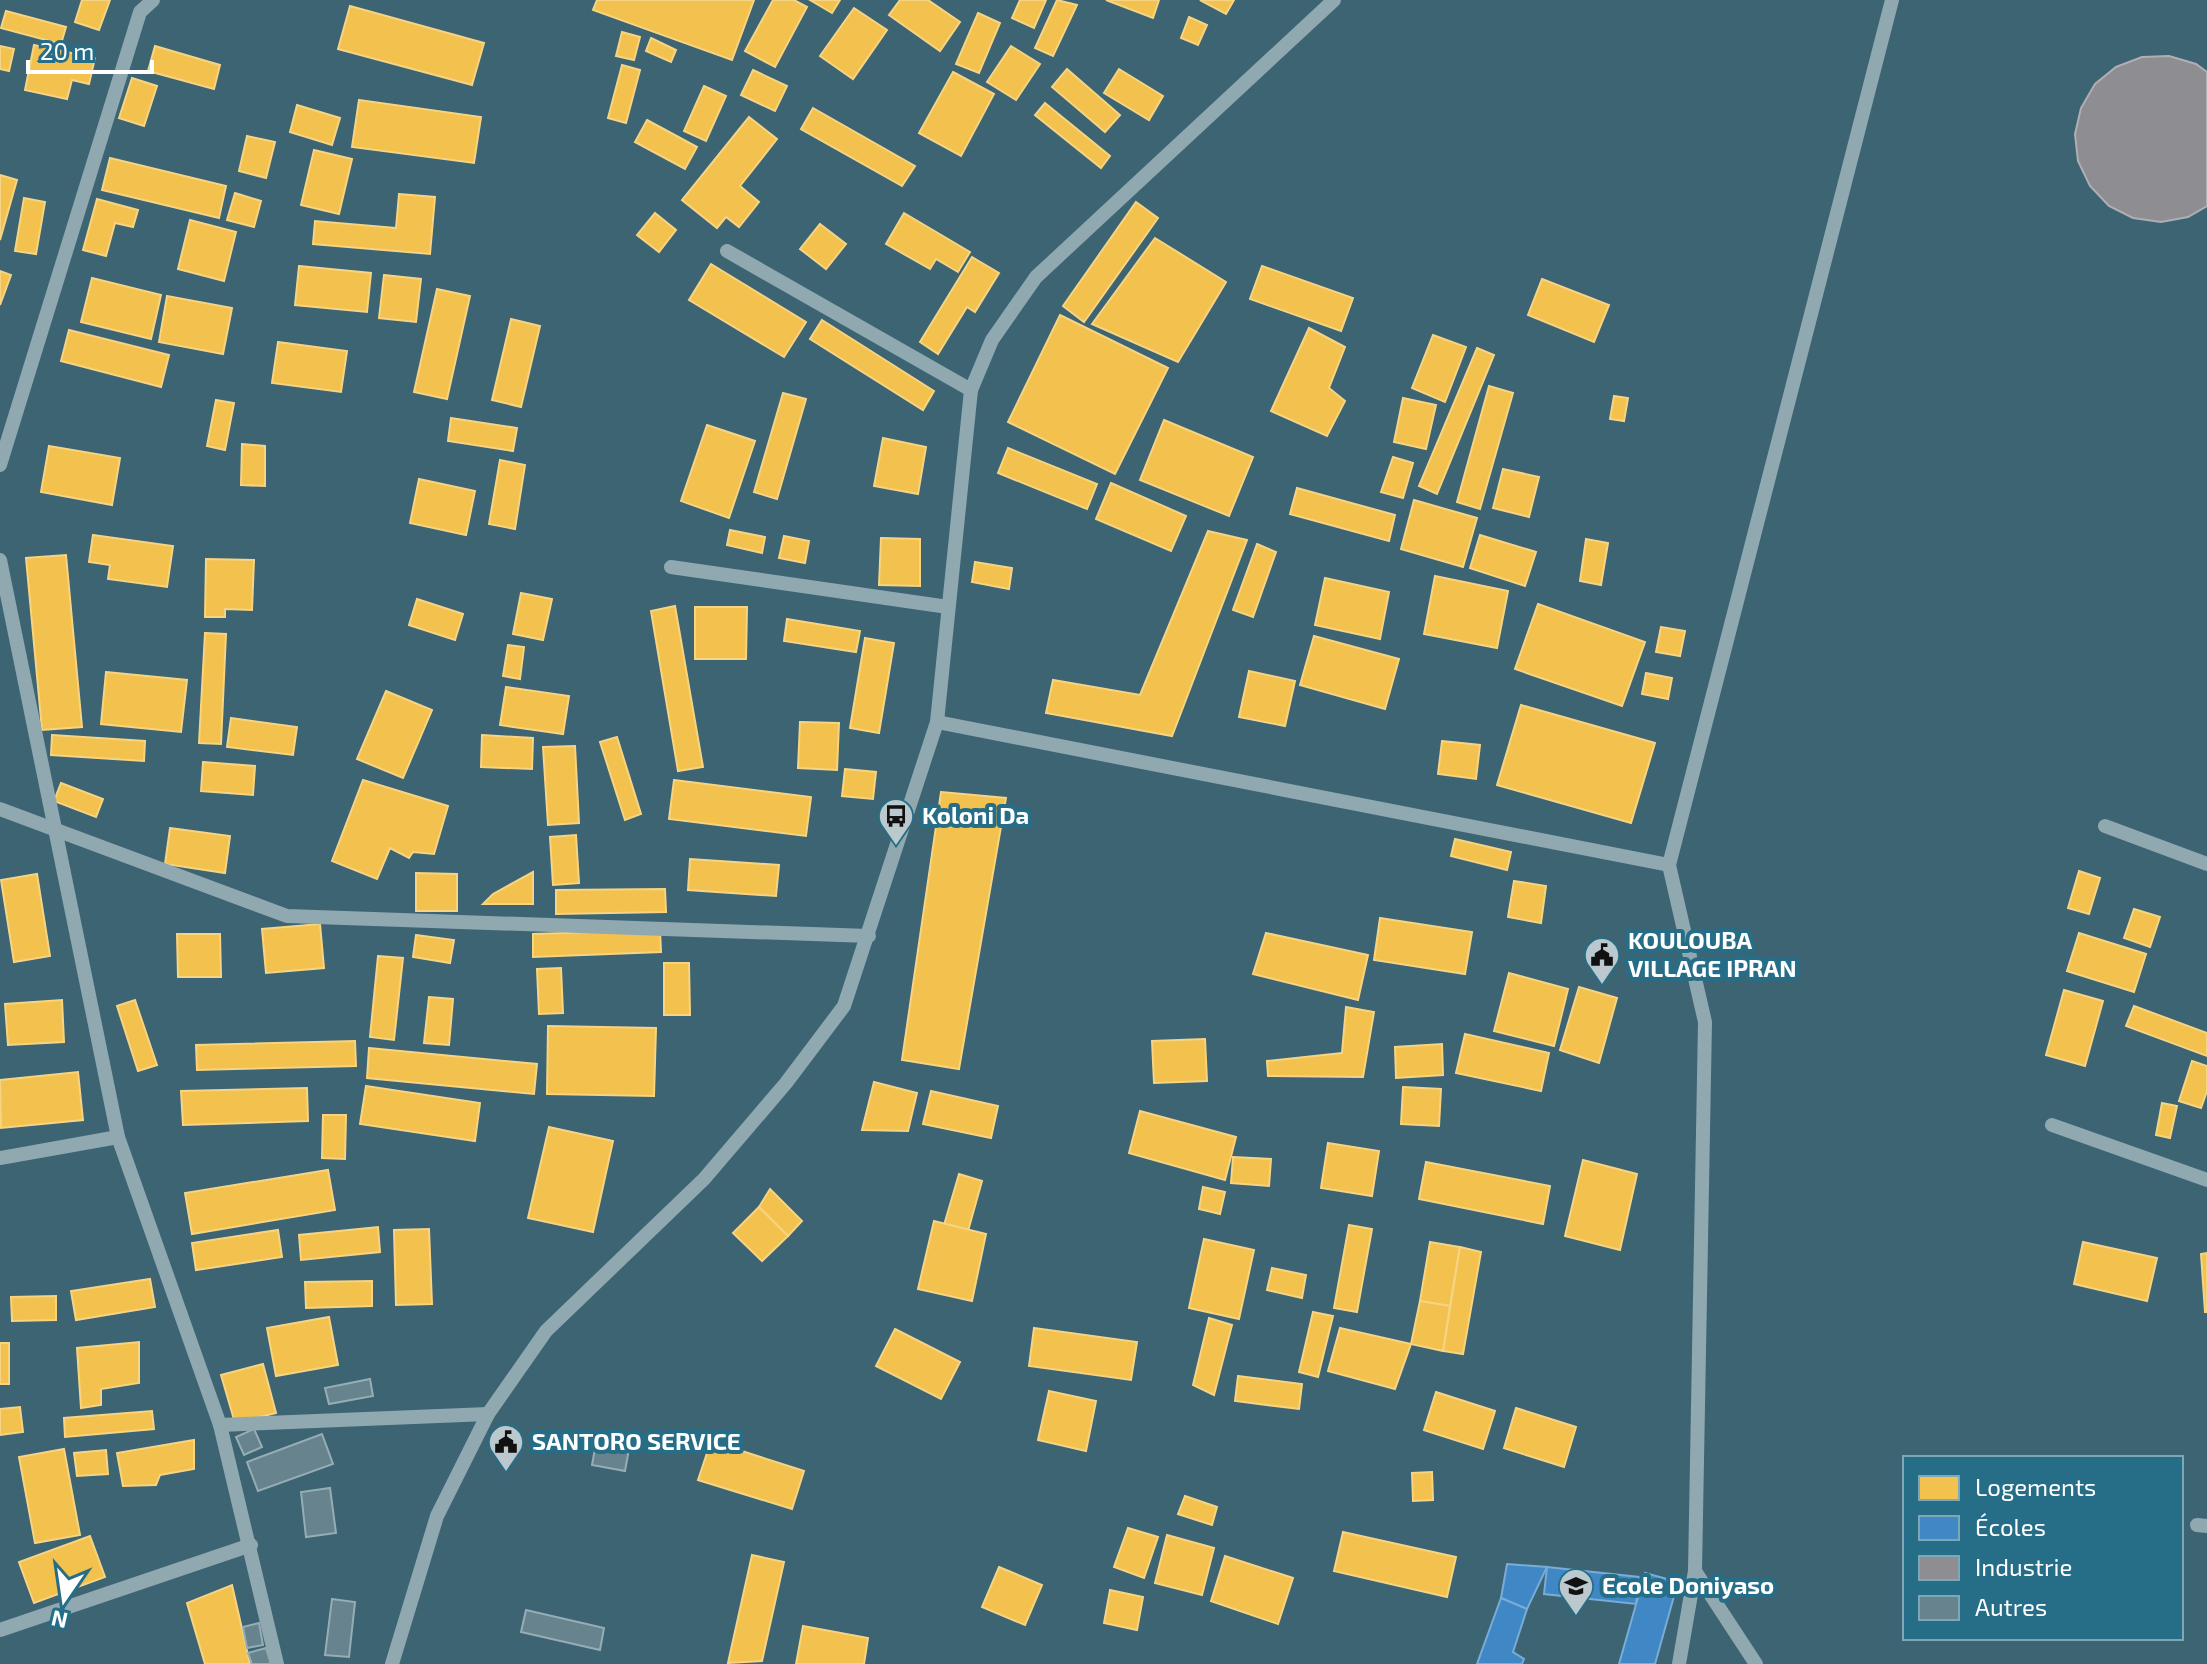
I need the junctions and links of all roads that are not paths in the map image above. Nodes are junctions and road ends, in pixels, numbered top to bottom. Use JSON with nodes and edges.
{"nodes":[{"id":1,"x":153,"y":0,"type":"edge"},
{"id":2,"x":1334,"y":0,"type":"edge"},
{"id":3,"x":1892,"y":0,"type":"edge"},
{"id":4,"x":727,"y":251,"type":"dead end"},
{"id":5,"x":971,"y":390,"type":"junction"},
{"id":6,"x":0,"y":465,"type":"edge"},
{"id":7,"x":0,"y":560,"type":"edge"},
{"id":8,"x":671,"y":567,"type":"dead end"},
{"id":9,"x":948,"y":607,"type":"junction"},
{"id":10,"x":937,"y":722,"type":"junction"},
{"id":11,"x":0,"y":809,"type":"edge"},
{"id":12,"x":2105,"y":826,"type":"dead end"},
{"id":13,"x":53,"y":828,"type":"junction"},
{"id":14,"x":2207,"y":864,"type":"edge"},
{"id":15,"x":1669,"y":865,"type":"junction"},
{"id":16,"x":869,"y":936,"type":"junction"},
{"id":17,"x":2052,"y":1125,"type":"dead end"},
{"id":18,"x":118,"y":1137,"type":"junction"},
{"id":19,"x":0,"y":1158,"type":"edge"},
{"id":20,"x":2207,"y":1180,"type":"edge"},
{"id":21,"x":488,"y":1414,"type":"junction"},
{"id":22,"x":220,"y":1425,"type":"junction"},
{"id":23,"x":251,"y":1545,"type":"junction"},
{"id":24,"x":1695,"y":1571,"type":"junction"},
{"id":25,"x":0,"y":1630,"type":"edge"},
{"id":26,"x":277,"y":1664,"type":"edge"},
{"id":27,"x":392,"y":1664,"type":"edge"},
{"id":28,"x":1679,"y":1664,"type":"edge"},
{"id":29,"x":1756,"y":1664,"type":"edge"}],
"edges":[{"from":1,"to":6,"type":"street"},
{"from":2,"to":5,"type":"street"},
{"from":3,"to":15,"type":"street"},
{"from":4,"to":5,"type":"street"},
{"from":5,"to":9,"type":"street"},
{"from":7,"to":13,"type":"street"},
{"from":8,"to":9,"type":"street"},
{"from":9,"to":10,"type":"street"},
{"from":10,"to":15,"type":"street"},
{"from":10,"to":16,"type":"street"},
{"from":11,"to":13,"type":"street"},
{"from":12,"to":14,"type":"street"},
{"from":13,"to":16,"type":"street"},
{"from":13,"to":18,"type":"street"},
{"from":15,"to":24,"type":"street"},
{"from":16,"to":21,"type":"street"},
{"from":17,"to":20,"type":"street"},
{"from":18,"to":19,"type":"street"},
{"from":18,"to":22,"type":"street"},
{"from":21,"to":22,"type":"street"},
{"from":21,"to":27,"type":"street"},
{"from":22,"to":23,"type":"street"},
{"from":23,"to":25,"type":"street"},
{"from":23,"to":26,"type":"street"},
{"from":24,"to":28,"type":"street"},
{"from":24,"to":29,"type":"street"}]}
